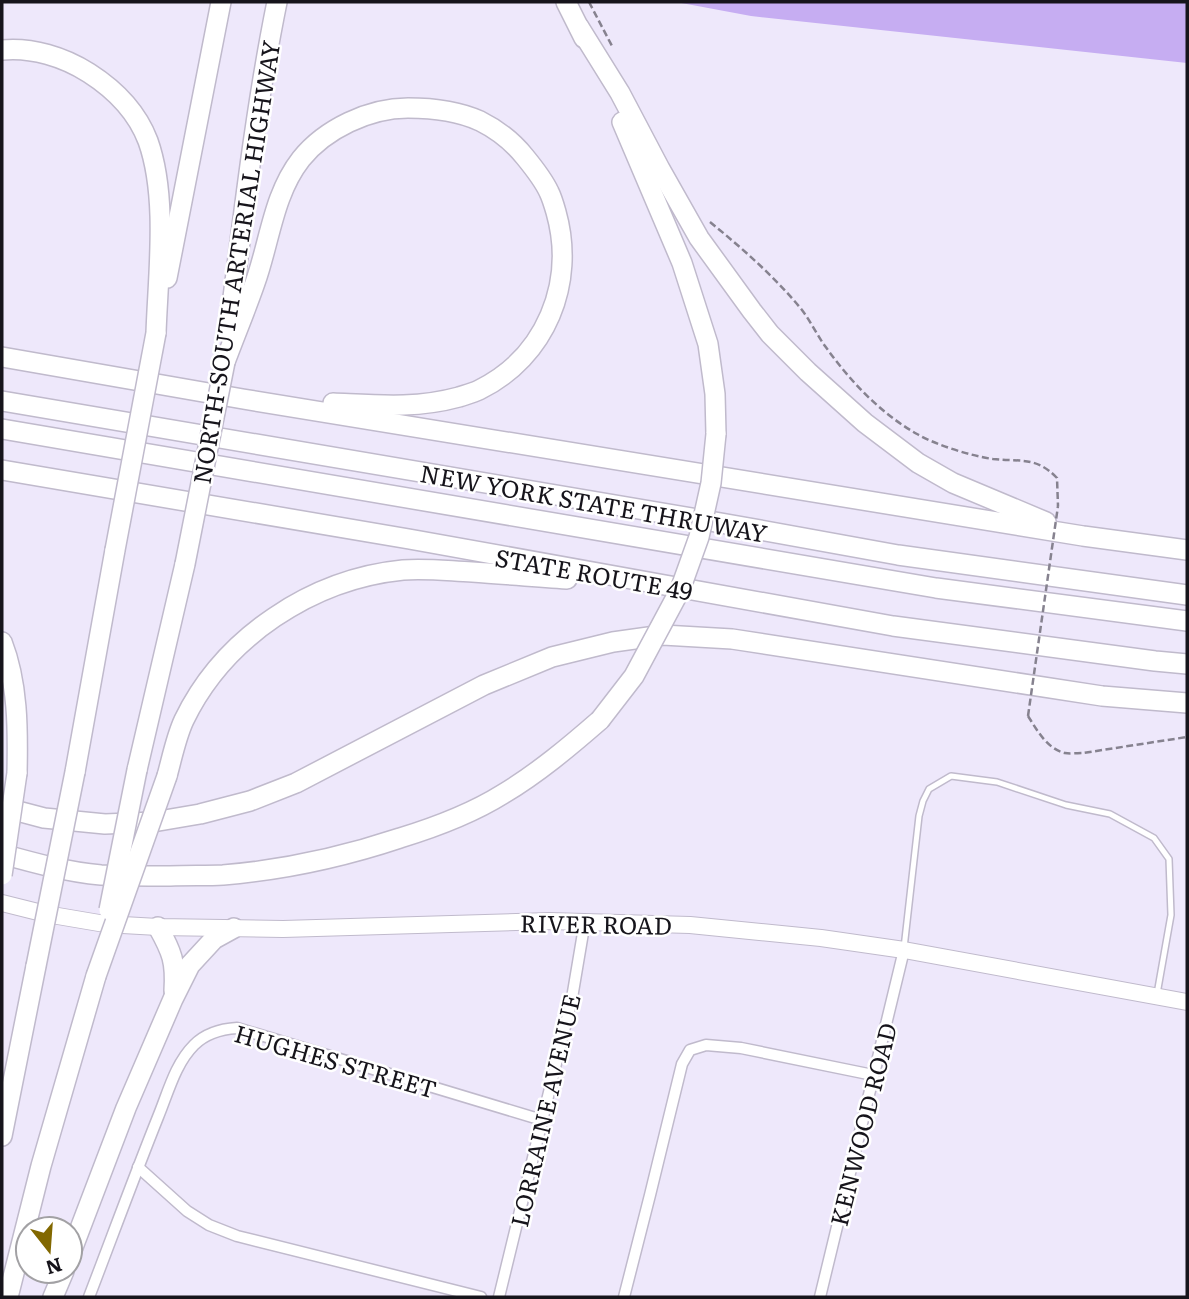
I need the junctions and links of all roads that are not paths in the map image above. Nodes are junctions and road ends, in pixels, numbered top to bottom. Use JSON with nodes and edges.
{"nodes":[{"id":1,"x":277,"y":2,"type":"edge"},
{"id":2,"x":566,"y":2,"type":"edge"},
{"id":3,"x":219,"y":11,"type":"edge"},
{"id":4,"x":579,"y":27,"type":"junction"},
{"id":5,"x":2,"y":50,"type":"edge"},
{"id":6,"x":156,"y":334,"type":"junction"},
{"id":7,"x":2,"y":357,"type":"edge"},
{"id":8,"x":225,"y":362,"type":"junction"},
{"id":9,"x":243,"y":399,"type":"junction"},
{"id":10,"x":2,"y":401,"type":"edge"},
{"id":11,"x":2,"y":429,"type":"edge"},
{"id":12,"x":2,"y":470,"type":"edge"},
{"id":13,"x":1083,"y":536,"type":"junction"},
{"id":14,"x":1187,"y":550,"type":"edge"},
{"id":15,"x":648,"y":582,"type":"junction"},
{"id":16,"x":1187,"y":595,"type":"edge"},
{"id":17,"x":1187,"y":621,"type":"edge"},
{"id":18,"x":2,"y":642,"type":"edge"},
{"id":19,"x":1187,"y":664,"type":"edge"},
{"id":20,"x":1183,"y":704,"type":"edge"},
{"id":21,"x":2,"y":807,"type":"edge"},
{"id":22,"x":2,"y":854,"type":"edge"},
{"id":23,"x":2,"y":875,"type":"edge"},
{"id":24,"x":2,"y":903,"type":"edge"},
{"id":25,"x":585,"y":921,"type":"junction"},
{"id":26,"x":158,"y":927,"type":"junction"},
{"id":27,"x":234,"y":928,"type":"junction"},
{"id":28,"x":904,"y":950,"type":"junction"},
{"id":29,"x":96,"y":976,"type":"junction"},
{"id":30,"x":1157,"y":997,"type":"junction"},
{"id":31,"x":173,"y":999,"type":"junction"},
{"id":32,"x":1187,"y":1002,"type":"edge"},
{"id":33,"x":873,"y":1075,"type":"junction"},
{"id":34,"x":542,"y":1120,"type":"junction"},
{"id":35,"x":2,"y":1136,"type":"edge"},
{"id":36,"x":138,"y":1167,"type":"junction"},
{"id":37,"x":84,"y":1218,"type":"edge"},
{"id":38,"x":8,"y":1297,"type":"edge"},
{"id":39,"x":89,"y":1297,"type":"edge"},
{"id":40,"x":481,"y":1297,"type":"edge"},
{"id":41,"x":499,"y":1297,"type":"edge"},
{"id":42,"x":624,"y":1297,"type":"edge"},
{"id":43,"x":820,"y":1297,"type":"edge"}],
"edges":[{"from":1,"to":8,"type":"highway","name":"NORTH-SOUTH ARTERIAL HIGHWAY"},
{"from":2,"to":4,"type":"highway"},
{"from":3,"to":6,"type":"highway"},
{"from":4,"to":13,"type":"highway"},
{"from":4,"to":22,"type":"highway","bridge":true},
{"from":5,"to":6,"type":"highway"},
{"from":6,"to":35,"type":"highway","bridge":true},
{"from":7,"to":9,"type":"highway"},
{"from":8,"to":9,"type":"highway"},
{"from":8,"to":29,"type":"highway","name":"NORTH-SOUTH ARTERIAL HIGHWAY","bridge":true},
{"from":9,"to":13,"type":"highway"},
{"from":10,"to":16,"type":"highway","name":"NEW YORK STATE THRUWAY"},
{"from":11,"to":17,"type":"highway","name":"NEW YORK STATE THRUWAY"},
{"from":12,"to":15,"type":"highway","name":"STATE ROUTE 49"},
{"from":13,"to":14,"type":"highway"},
{"from":15,"to":19,"type":"highway","name":"STATE ROUTE 49"},
{"from":15,"to":29,"type":"highway","bridge":true},
{"from":18,"to":23,"type":"highway","bridge":true},
{"from":20,"to":21,"type":"highway"},
{"from":24,"to":26,"type":"main road","name":"RIVER ROAD"},
{"from":25,"to":27,"type":"main road","name":"RIVER ROAD"},
{"from":25,"to":28,"type":"main road","name":"RIVER ROAD"},
{"from":25,"to":34,"type":"street","name":"LORRAINE AVENUE"},
{"from":26,"to":27,"type":"main road","name":"RIVER ROAD"},
{"from":26,"to":31,"type":"highway"},
{"from":27,"to":31,"type":"highway"},
{"from":28,"to":30,"type":"main road","name":"RIVER ROAD"},
{"from":28,"to":30,"type":"lane"},
{"from":28,"to":33,"type":"street","name":"KENWOOD ROAD"},
{"from":29,"to":38,"type":"highway"},
{"from":30,"to":32,"type":"main road","name":"RIVER ROAD"},
{"from":31,"to":37,"type":"highway"},
{"from":33,"to":42,"type":"street"},
{"from":33,"to":43,"type":"street","name":"KENWOOD ROAD"},
{"from":34,"to":36,"type":"street","name":"HUGHES STREET"},
{"from":34,"to":41,"type":"street","name":"LORRAINE AVENUE"},
{"from":36,"to":39,"type":"street","name":"HUGHES STREET"},
{"from":36,"to":40,"type":"street"}]}
